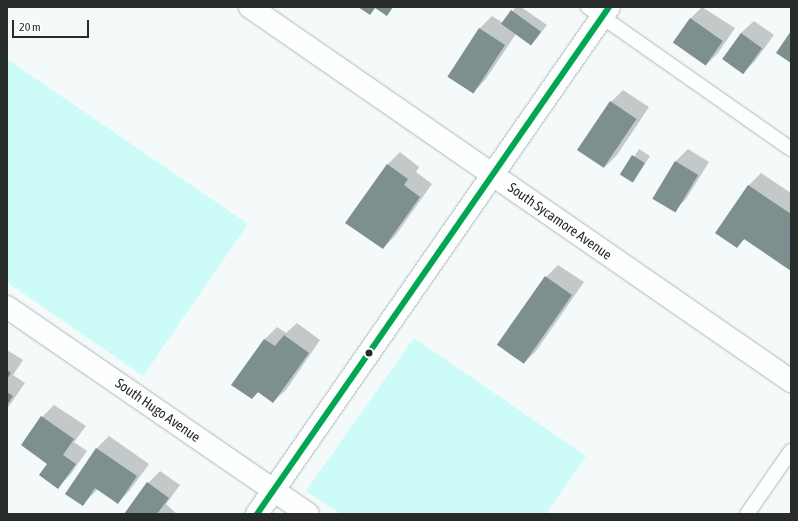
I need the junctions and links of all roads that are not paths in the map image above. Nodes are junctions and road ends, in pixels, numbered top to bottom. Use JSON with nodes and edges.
{"nodes":[{"id":1,"x":250,"y":7,"type":"edge"},
{"id":2,"x":600,"y":10,"type":"edge"},
{"id":3,"x":791,"y":149,"type":"edge"},
{"id":4,"x":492,"y":174,"type":"junction"},
{"id":5,"x":7,"y":307,"type":"edge"},
{"id":6,"x":791,"y":381,"type":"edge"},
{"id":7,"x":791,"y":451,"type":"edge"},
{"id":8,"x":274,"y":491,"type":"junction"},
{"id":9,"x":257,"y":514,"type":"edge"},
{"id":10,"x":308,"y":514,"type":"edge"},
{"id":11,"x":747,"y":514,"type":"edge"}],
"edges":[{"from":1,"to":4,"type":"street","name":"South Sycamore Avenue"},
{"from":2,"to":3,"type":"lane"},
{"from":2,"to":4,"type":"street"},
{"from":4,"to":6,"type":"street","name":"South Sycamore Avenue"},
{"from":4,"to":8,"type":"street"},
{"from":5,"to":8,"type":"street","name":"South Hugo Avenue"},
{"from":7,"to":11,"type":"lane"},
{"from":8,"to":9,"type":"street"},
{"from":8,"to":10,"type":"street","name":"South Hugo Avenue"}]}
